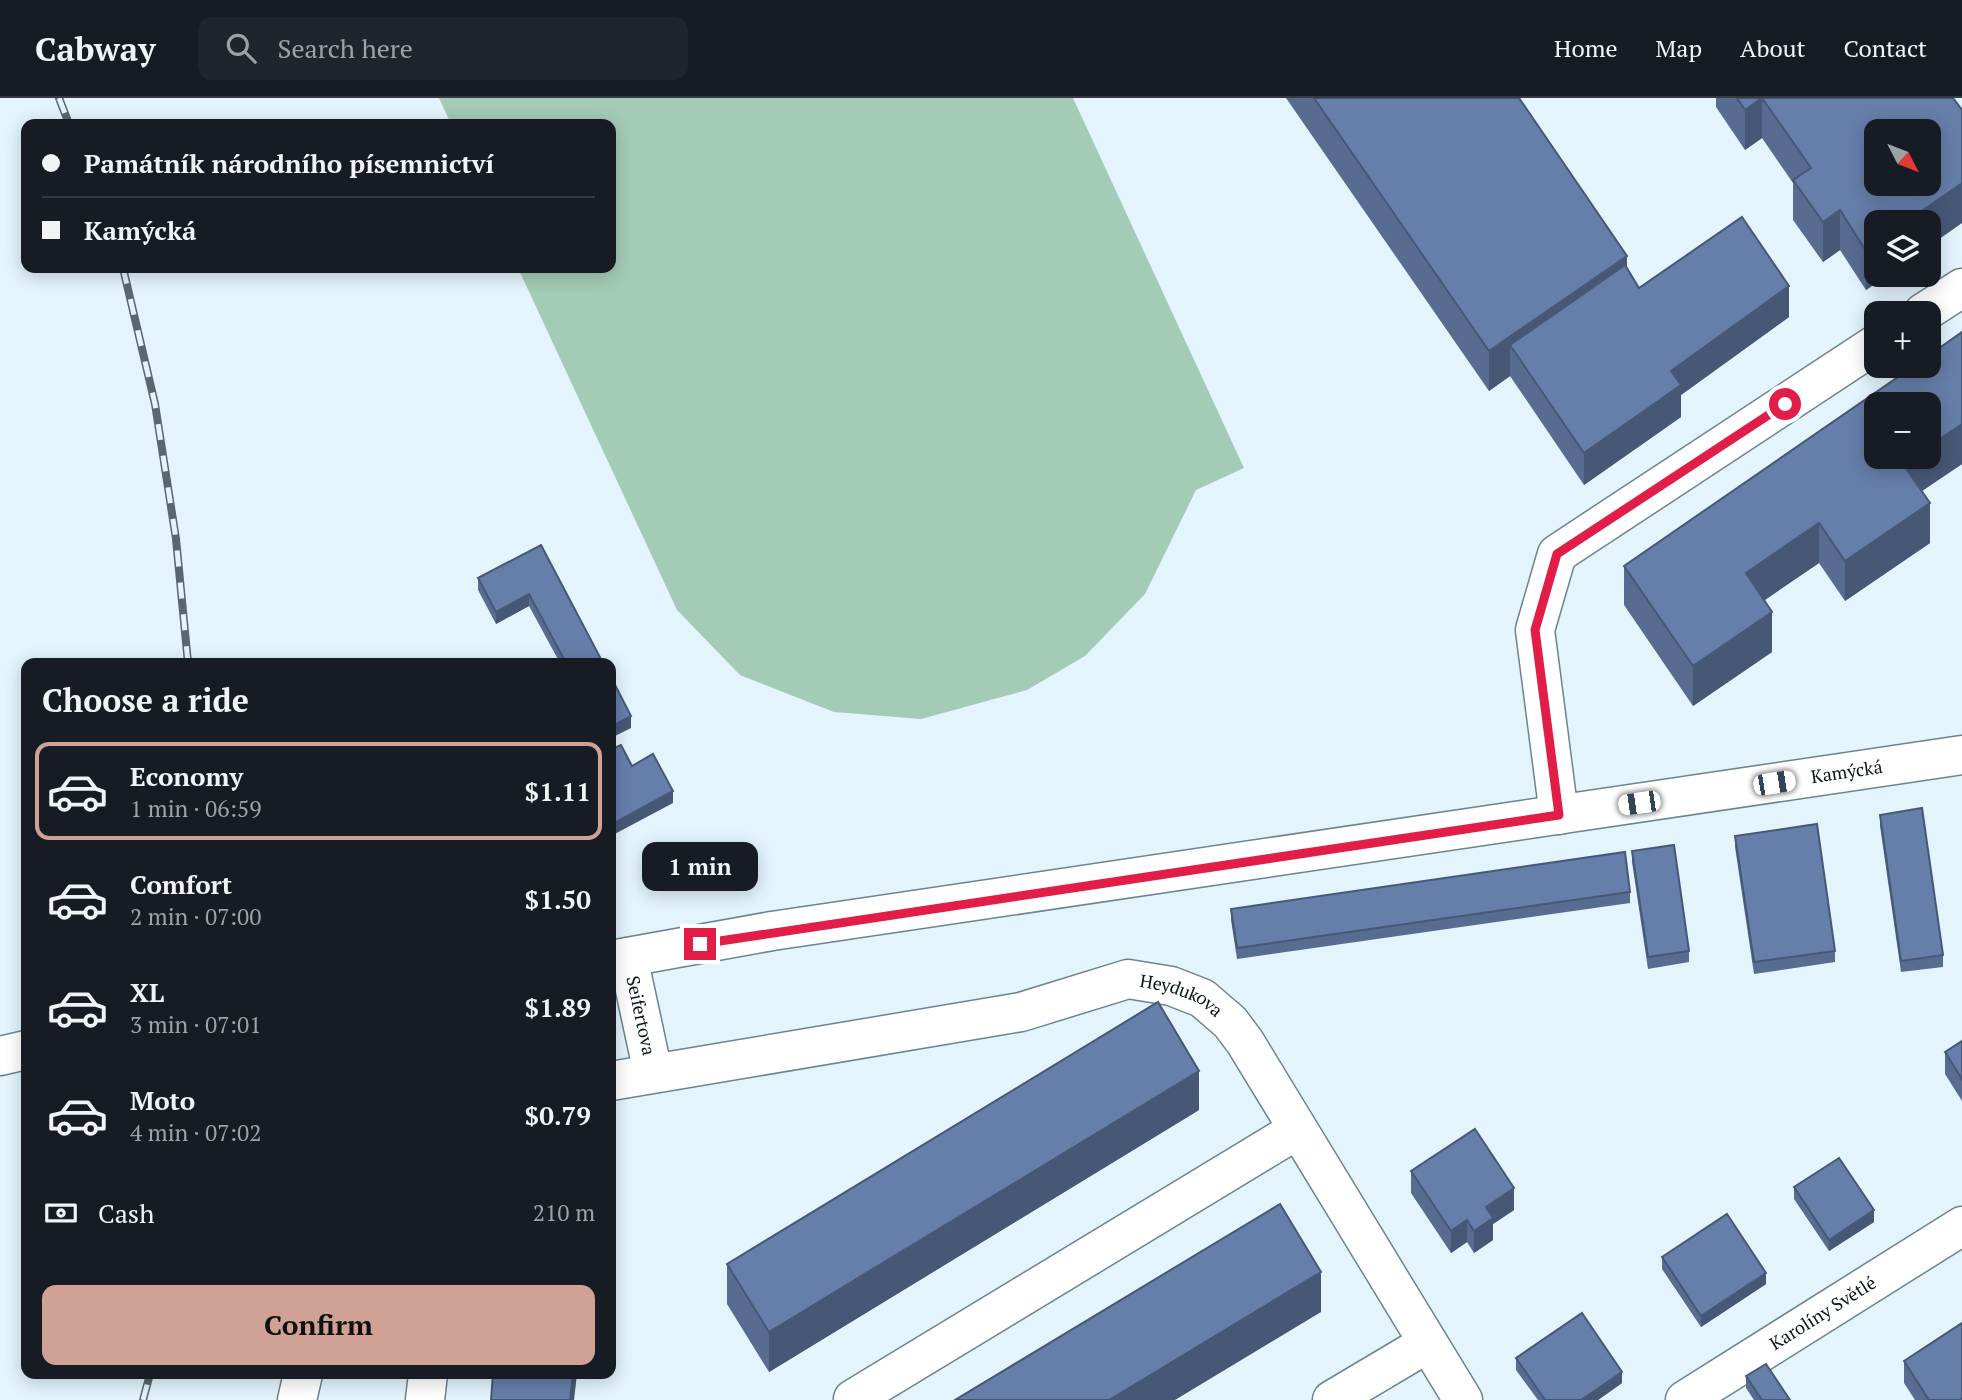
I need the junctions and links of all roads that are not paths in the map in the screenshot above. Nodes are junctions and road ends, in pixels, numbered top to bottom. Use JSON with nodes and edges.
{"nodes":[{"id":1,"x":1962,"y":288,"type":"edge"},
{"id":2,"x":1941,"y":301,"type":"edge"},
{"id":3,"x":1864,"y":352,"type":"edge"},
{"id":4,"x":1962,"y":755,"type":"edge"},
{"id":5,"x":1559,"y":815,"type":"junction"},
{"id":6,"x":619,"y":959,"type":"edge"},
{"id":7,"x":21,"y":1052,"type":"edge"},
{"id":8,"x":0,"y":1056,"type":"edge"},
{"id":9,"x":653,"y":1073,"type":"junction"},
{"id":10,"x":616,"y":1080,"type":"edge"},
{"id":11,"x":1297,"y":1130,"type":"junction"},
{"id":12,"x":1962,"y":1226,"type":"edge"},
{"id":13,"x":1428,"y":1343,"type":"junction"},
{"id":14,"x":302,"y":1379,"type":"edge"},
{"id":15,"x":427,"y":1379,"type":"edge"},
{"id":16,"x":853,"y":1399,"type":"edge"},
{"id":17,"x":297,"y":1400,"type":"edge"},
{"id":18,"x":425,"y":1400,"type":"edge"},
{"id":19,"x":1332,"y":1400,"type":"edge"},
{"id":20,"x":1463,"y":1400,"type":"edge"},
{"id":21,"x":1685,"y":1400,"type":"edge"}],
"edges":[{"from":1,"to":2,"type":"street"},
{"from":3,"to":5,"type":"street"},
{"from":4,"to":5,"type":"street","name":"Kamýcká"},
{"from":5,"to":6,"type":"street","name":"Kamýcká"},
{"from":6,"to":9,"type":"street","name":"Seifertova"},
{"from":7,"to":8,"type":"street"},
{"from":9,"to":10,"type":"street","name":"Seifertova"},
{"from":9,"to":11,"type":"street","name":"Heydukova"},
{"from":11,"to":13,"type":"street","name":"Heydukova"},
{"from":11,"to":16,"type":"street"},
{"from":12,"to":21,"type":"street","name":"Karolíny Světlé"},
{"from":13,"to":19,"type":"street"},
{"from":13,"to":20,"type":"street","name":"Heydukova"},
{"from":14,"to":17,"type":"street"},
{"from":15,"to":18,"type":"street"}]}
